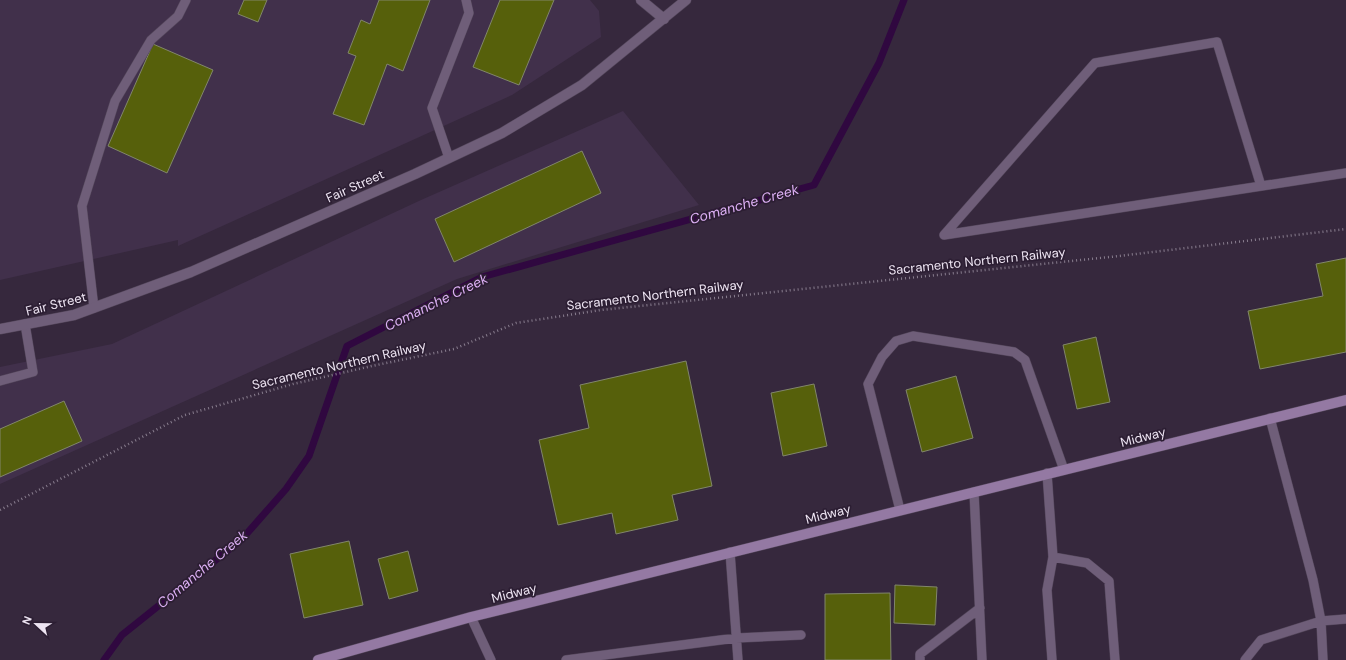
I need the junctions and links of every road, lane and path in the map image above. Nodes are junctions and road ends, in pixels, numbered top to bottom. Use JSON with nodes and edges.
{"nodes":[{"id":1,"x":186,"y":0,"type":"edge"},
{"id":2,"x":466,"y":0,"type":"edge"},
{"id":3,"x":641,"y":0,"type":"edge"},
{"id":4,"x":686,"y":0,"type":"edge"},
{"id":5,"x":664,"y":19,"type":"junction"},
{"id":6,"x":449,"y":158,"type":"junction"},
{"id":7,"x":1346,"y":173,"type":"edge"},
{"id":8,"x":1261,"y":186,"type":"junction"},
{"id":9,"x":1346,"y":230,"type":"edge"},
{"id":10,"x":94,"y":308,"type":"junction"},
{"id":11,"x":26,"y":324,"type":"junction"},
{"id":12,"x":0,"y":329,"type":"edge"},
{"id":13,"x":0,"y":381,"type":"edge"},
{"id":14,"x":1346,"y":400,"type":"edge"},
{"id":15,"x":1270,"y":418,"type":"junction"},
{"id":16,"x":1064,"y":470,"type":"junction"},
{"id":17,"x":1047,"y":473,"type":"junction"},
{"id":18,"x":974,"y":492,"type":"junction"},
{"id":19,"x":0,"y":510,"type":"edge"},
{"id":20,"x":900,"y":510,"type":"junction"},
{"id":21,"x":730,"y":552,"type":"junction"},
{"id":22,"x":1053,"y":557,"type":"junction"},
{"id":23,"x":980,"y":608,"type":"junction"},
{"id":24,"x":471,"y":617,"type":"junction"},
{"id":25,"x":1346,"y":620,"type":"edge"},
{"id":26,"x":1321,"y":621,"type":"junction"},
{"id":27,"x":801,"y":635,"type":"dead end"},
{"id":28,"x":736,"y":638,"type":"junction"},
{"id":29,"x":318,"y":660,"type":"edge"},
{"id":30,"x":491,"y":660,"type":"edge"},
{"id":31,"x":566,"y":660,"type":"edge"},
{"id":32,"x":738,"y":660,"type":"edge"},
{"id":33,"x":920,"y":660,"type":"edge"},
{"id":34,"x":982,"y":660,"type":"edge"},
{"id":35,"x":1052,"y":660,"type":"edge"},
{"id":36,"x":1115,"y":660,"type":"edge"},
{"id":37,"x":1245,"y":660,"type":"edge"},
{"id":38,"x":1323,"y":660,"type":"edge"}],
"edges":[{"from":1,"to":10,"type":"lane"},
{"from":2,"to":6,"type":"lane"},
{"from":3,"to":5,"type":"street"},
{"from":4,"to":5,"type":"street","name":"Fair Street"},
{"from":5,"to":6,"type":"street","name":"Fair Street"},
{"from":6,"to":10,"type":"street","name":"Fair Street"},
{"from":7,"to":8,"type":"lane"},
{"from":8,"to":8,"type":"lane"},
{"from":9,"to":19,"type":"path","name":"Sacramento Northern Railway"},
{"from":10,"to":11,"type":"street","name":"Fair Street"},
{"from":11,"to":12,"type":"street","name":"Fair Street"},
{"from":11,"to":13,"type":"lane"},
{"from":14,"to":15,"type":"main road","name":"Midway"},
{"from":15,"to":16,"type":"main road","name":"Midway"},
{"from":15,"to":26,"type":"lane"},
{"from":16,"to":17,"type":"main road","name":"Midway"},
{"from":16,"to":20,"type":"lane"},
{"from":17,"to":18,"type":"main road","name":"Midway"},
{"from":17,"to":22,"type":"lane"},
{"from":18,"to":20,"type":"main road","name":"Midway"},
{"from":18,"to":23,"type":"lane"},
{"from":20,"to":21,"type":"main road","name":"Midway"},
{"from":21,"to":24,"type":"main road","name":"Midway"},
{"from":21,"to":28,"type":"lane"},
{"from":22,"to":35,"type":"lane"},
{"from":22,"to":36,"type":"lane"},
{"from":23,"to":33,"type":"lane"},
{"from":23,"to":34,"type":"lane"},
{"from":24,"to":29,"type":"main road","name":"Midway"},
{"from":24,"to":30,"type":"lane"},
{"from":25,"to":26,"type":"lane"},
{"from":26,"to":37,"type":"lane"},
{"from":26,"to":38,"type":"lane"},
{"from":27,"to":28,"type":"lane"},
{"from":28,"to":31,"type":"lane"},
{"from":28,"to":32,"type":"lane"}]}
